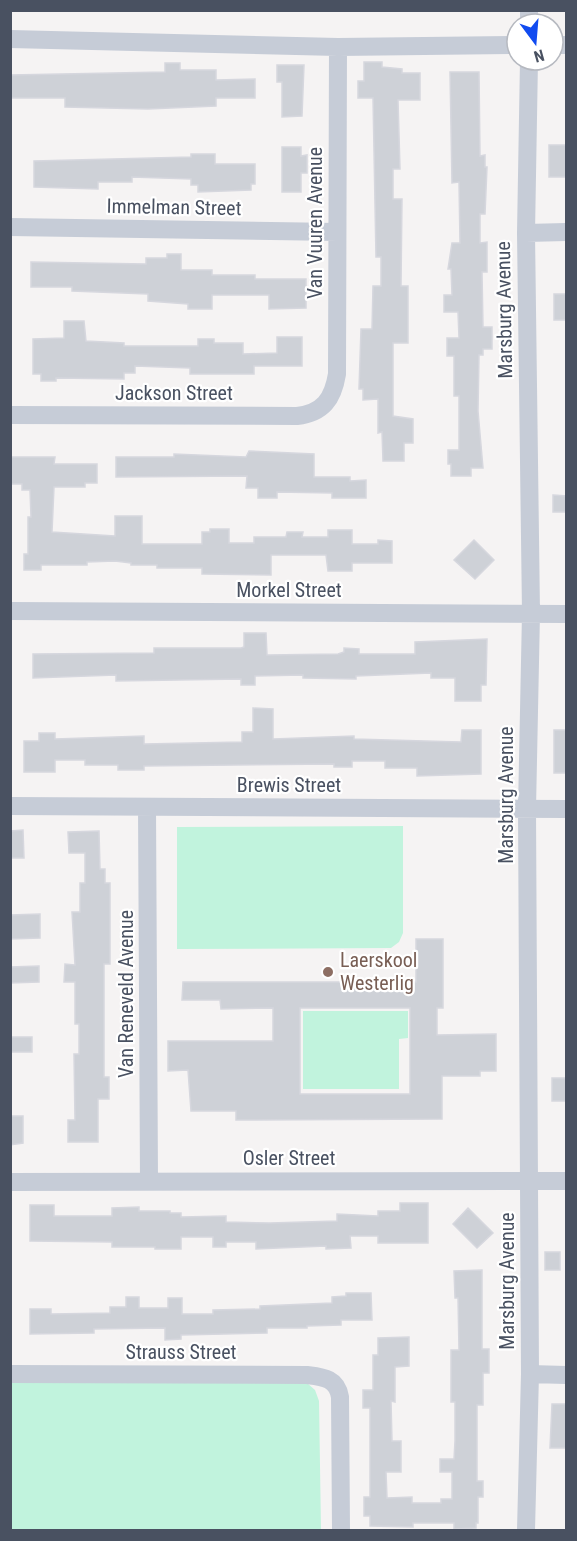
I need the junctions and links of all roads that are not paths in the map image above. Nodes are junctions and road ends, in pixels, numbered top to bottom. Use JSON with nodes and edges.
{"nodes":[{"id":1,"x":10,"y":39,"type":"edge"},
{"id":2,"x":505,"y":45,"type":"edge"},
{"id":3,"x":338,"y":47,"type":"junction"},
{"id":4,"x":529,"y":72,"type":"edge"},
{"id":5,"x":10,"y":227,"type":"edge"},
{"id":6,"x":338,"y":232,"type":"junction"},
{"id":7,"x":567,"y":232,"type":"edge"},
{"id":8,"x":526,"y":233,"type":"junction"},
{"id":9,"x":331,"y":398,"type":"joint"},
{"id":10,"x":10,"y":415,"type":"edge"},
{"id":11,"x":10,"y":611,"type":"edge"},
{"id":12,"x":531,"y":614,"type":"junction"},
{"id":13,"x":567,"y":614,"type":"edge"},
{"id":14,"x":10,"y":806,"type":"edge"},
{"id":15,"x":147,"y":807,"type":"junction"},
{"id":16,"x":527,"y":809,"type":"junction"},
{"id":17,"x":567,"y":809,"type":"edge"},
{"id":18,"x":149,"y":1180,"type":"junction"},
{"id":19,"x":530,"y":1181,"type":"junction"},
{"id":20,"x":567,"y":1181,"type":"edge"},
{"id":21,"x":10,"y":1182,"type":"edge"},
{"id":22,"x":10,"y":1374,"type":"edge"},
{"id":23,"x":530,"y":1374,"type":"junction"},
{"id":24,"x":567,"y":1375,"type":"edge"},
{"id":25,"x":341,"y":1530,"type":"edge"},
{"id":26,"x":526,"y":1530,"type":"edge"}],
"edges":[{"from":1,"to":3,"type":"street"},
{"from":2,"to":3,"type":"street"},
{"from":3,"to":6,"type":"street","name":"Van Vuuren Avenue"},
{"from":4,"to":8,"type":"street","name":"Marsburg Avenue"},
{"from":5,"to":6,"type":"street","name":"Immelman Street"},
{"from":6,"to":9,"type":"street","name":"Van Vuuren Avenue"},
{"from":7,"to":8,"type":"street"},
{"from":8,"to":12,"type":"street","name":"Marsburg Avenue"},
{"from":9,"to":10,"type":"street","name":"Jackson Street"},
{"from":11,"to":12,"type":"street","name":"Morkel Street"},
{"from":12,"to":13,"type":"street","name":"Morkel Street"},
{"from":12,"to":16,"type":"street","name":"Marsburg Avenue"},
{"from":14,"to":15,"type":"street","name":"Brewis Street"},
{"from":15,"to":16,"type":"street","name":"Brewis Street"},
{"from":15,"to":18,"type":"street","name":"Van Reneveld Avenue"},
{"from":16,"to":17,"type":"street","name":"Brewis Street"},
{"from":16,"to":19,"type":"street","name":"Marsburg Avenue"},
{"from":18,"to":19,"type":"street","name":"Osler Street"},
{"from":18,"to":21,"type":"street","name":"Osler Street"},
{"from":19,"to":20,"type":"street","name":"Osler Street"},
{"from":19,"to":23,"type":"street","name":"Marsburg Avenue"},
{"from":22,"to":25,"type":"street","name":"Strauss Street"},
{"from":23,"to":24,"type":"street"},
{"from":23,"to":26,"type":"street","name":"Marsburg Avenue"}]}
